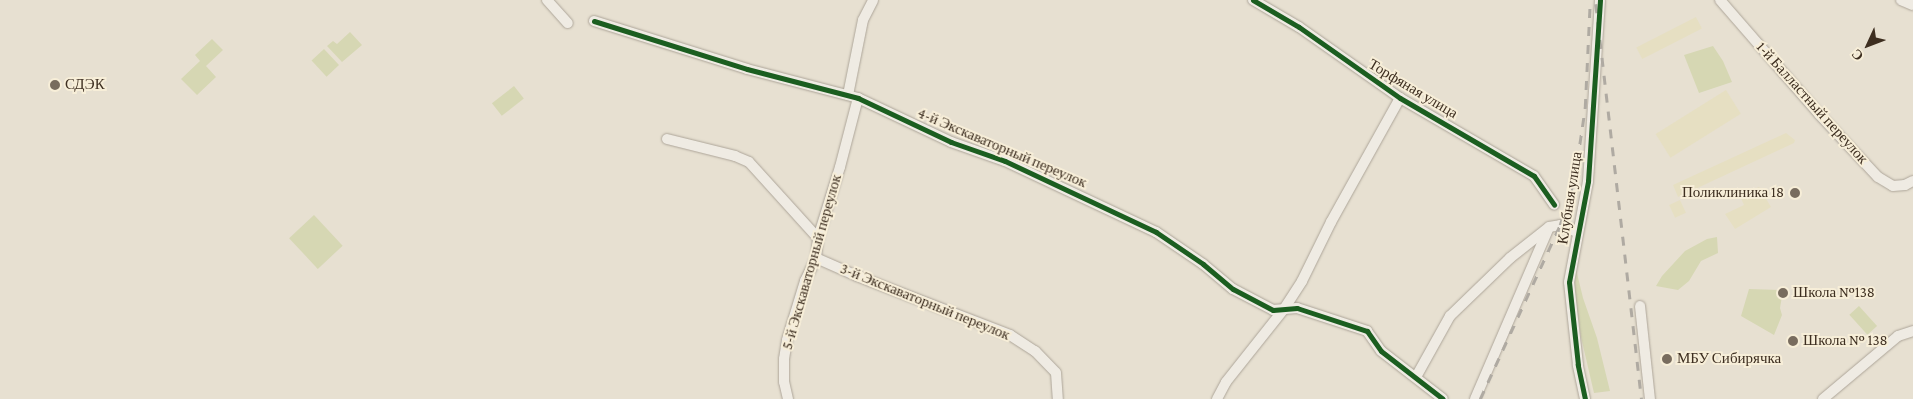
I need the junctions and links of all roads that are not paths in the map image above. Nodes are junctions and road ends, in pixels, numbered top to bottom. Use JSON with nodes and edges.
{"nodes":[{"id":1,"x":546,"y":0,"type":"edge"},
{"id":2,"x":873,"y":0,"type":"edge"},
{"id":3,"x":1253,"y":0,"type":"edge"},
{"id":4,"x":1600,"y":0,"type":"edge"},
{"id":5,"x":1720,"y":0,"type":"edge"},
{"id":6,"x":1901,"y":0,"type":"edge"},
{"id":7,"x":1913,"y":5,"type":"edge"},
{"id":8,"x":594,"y":21,"type":"dead end"},
{"id":9,"x":568,"y":23,"type":"dead end"},
{"id":10,"x":853,"y":96,"type":"junction"},
{"id":11,"x":1400,"y":98,"type":"junction"},
{"id":12,"x":667,"y":139,"type":"dead end"},
{"id":13,"x":1913,"y":181,"type":"edge"},
{"id":14,"x":1554,"y":205,"type":"dead end"},
{"id":15,"x":1549,"y":227,"type":"junction"},
{"id":16,"x":1577,"y":232,"type":"junction"},
{"id":17,"x":818,"y":238,"type":"junction"},
{"id":18,"x":816,"y":258,"type":"junction"},
{"id":19,"x":1640,"y":306,"type":"dead end"},
{"id":20,"x":1284,"y":309,"type":"junction"},
{"id":21,"x":1913,"y":331,"type":"edge"},
{"id":22,"x":1416,"y":377,"type":"junction"},
{"id":23,"x":788,"y":399,"type":"edge"},
{"id":24,"x":1058,"y":399,"type":"edge"},
{"id":25,"x":1217,"y":399,"type":"edge"},
{"id":26,"x":1443,"y":399,"type":"edge"},
{"id":27,"x":1475,"y":399,"type":"edge"},
{"id":28,"x":1585,"y":399,"type":"edge"},
{"id":29,"x":1650,"y":399,"type":"edge"},
{"id":30,"x":1823,"y":399,"type":"edge"}],
"edges":[{"from":1,"to":9,"type":"street"},
{"from":2,"to":10,"type":"street","name":"5-й Экскаваторный переулок"},
{"from":3,"to":11,"type":"street","name":"Торфяная улица"},
{"from":4,"to":16,"type":"street","name":"Клубная улица"},
{"from":5,"to":13,"type":"street","name":"1-й Балластный переулок"},
{"from":6,"to":7,"type":"street"},
{"from":8,"to":10,"type":"street","name":"4-й Экскаваторный переулок"},
{"from":10,"to":17,"type":"street","name":"5-й Экскаваторный переулок"},
{"from":10,"to":20,"type":"street","name":"4-й Экскаваторный переулок"},
{"from":11,"to":14,"type":"street","name":"Торфяная улица"},
{"from":11,"to":20,"type":"street"},
{"from":12,"to":17,"type":"street"},
{"from":15,"to":16,"type":"street"},
{"from":15,"to":22,"type":"street"},
{"from":15,"to":27,"type":"street"},
{"from":16,"to":28,"type":"street","name":"Клубная улица"},
{"from":17,"to":18,"type":"street","name":"5-й Экскаваторный переулок"},
{"from":18,"to":23,"type":"street","name":"5-й Экскаваторный переулок"},
{"from":18,"to":24,"type":"street","name":"3-й Экскаваторный переулок"},
{"from":19,"to":29,"type":"street"},
{"from":20,"to":22,"type":"street","name":"4-й Экскаваторный переулок"},
{"from":20,"to":25,"type":"street"},
{"from":21,"to":30,"type":"street"},
{"from":22,"to":26,"type":"street","name":"4-й Экскаваторный переулок"}]}
